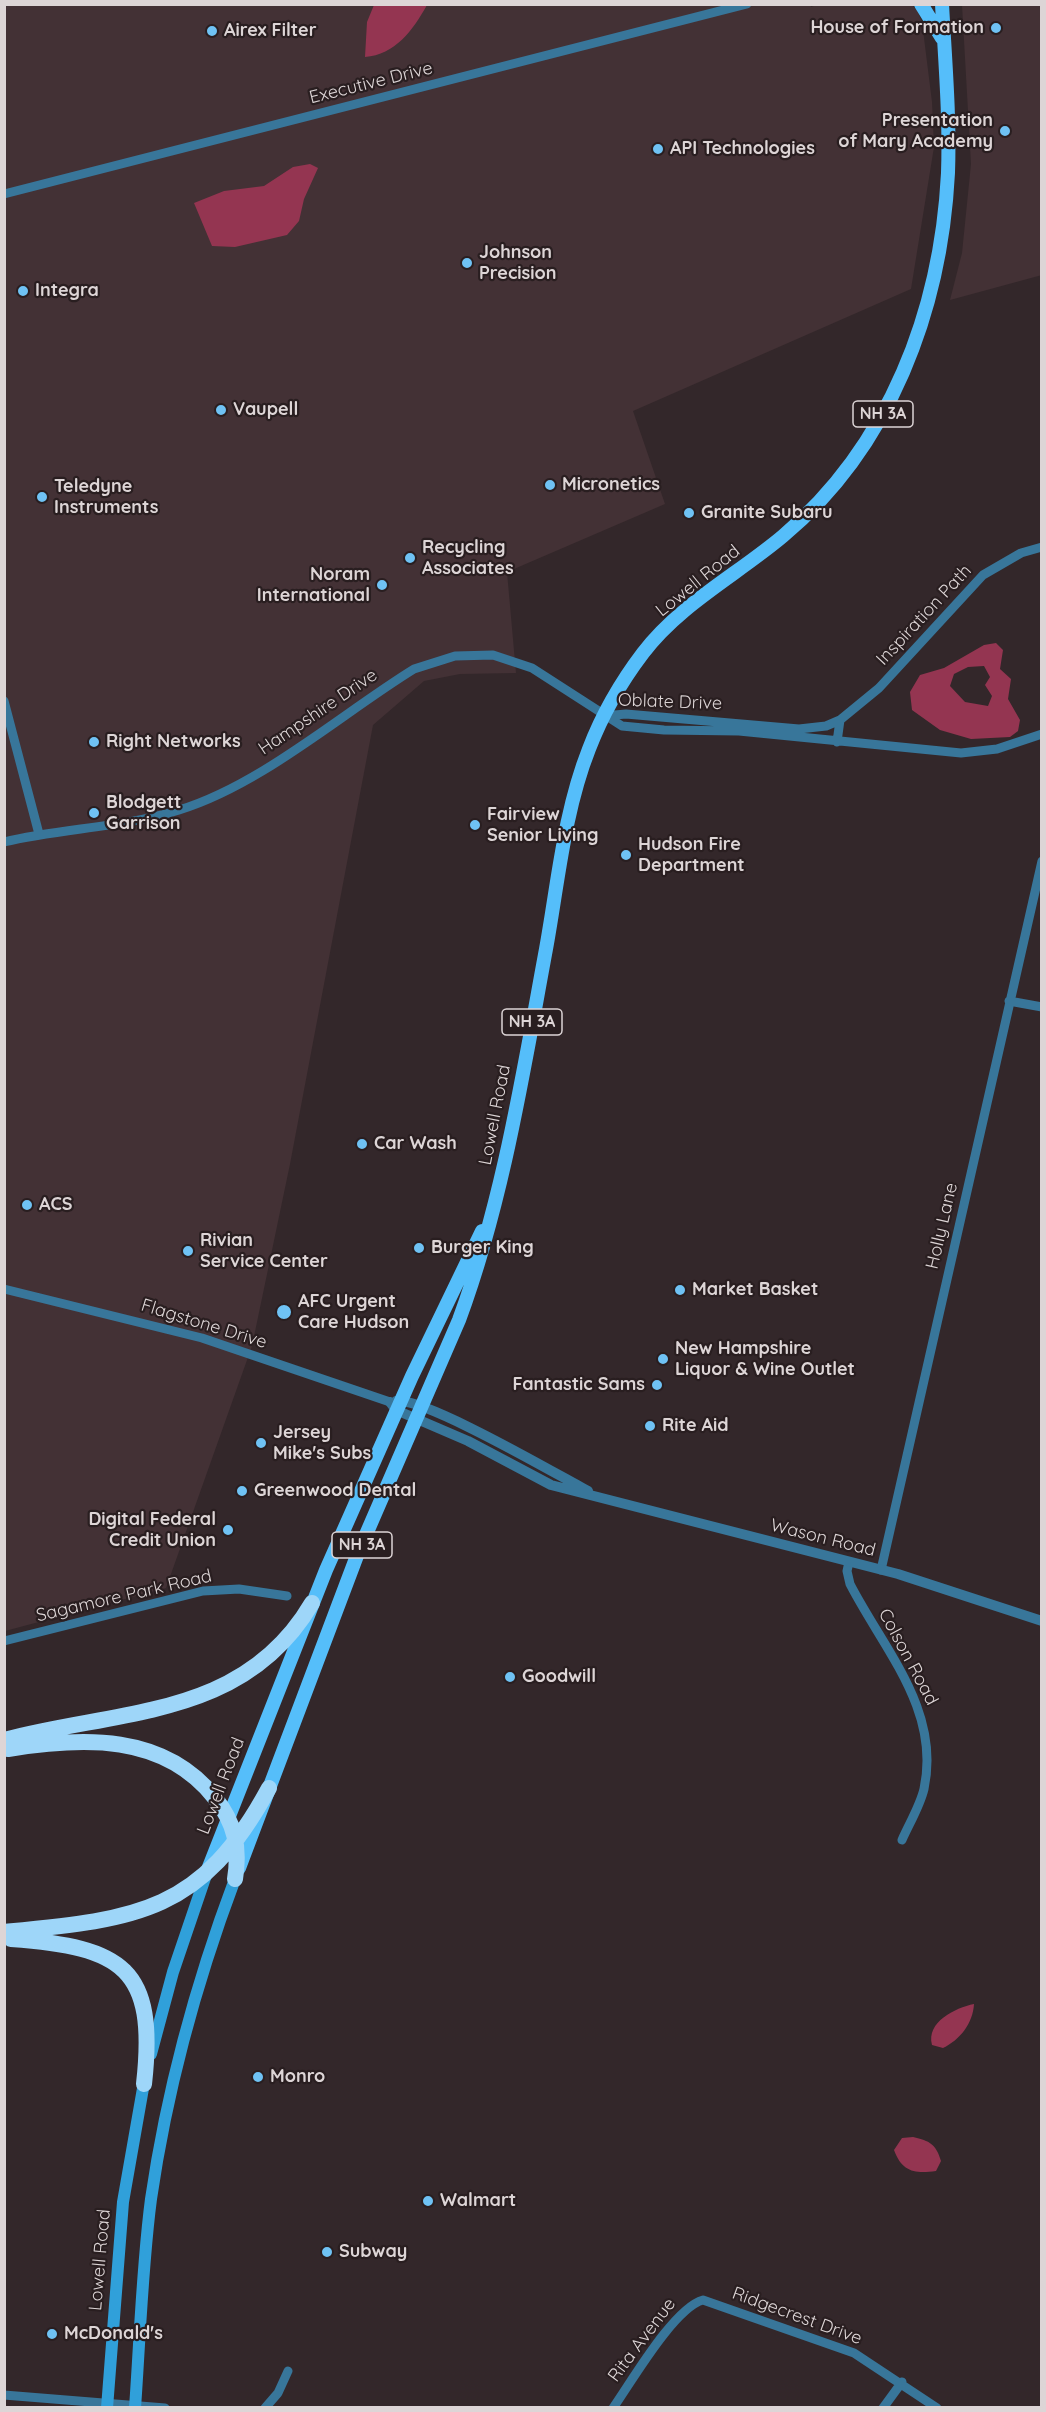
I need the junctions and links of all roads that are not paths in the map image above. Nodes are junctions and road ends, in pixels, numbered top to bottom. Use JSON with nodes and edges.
{"nodes":[{"id":1,"x":747,"y":4,"type":"edge"},
{"id":2,"x":921,"y":4,"type":"edge"},
{"id":3,"x":942,"y":4,"type":"edge"},
{"id":4,"x":944,"y":43,"type":"junction"},
{"id":5,"x":4,"y":194,"type":"edge"},
{"id":6,"x":1041,"y":547,"type":"edge"},
{"id":7,"x":4,"y":701,"type":"edge"},
{"id":8,"x":603,"y":717,"type":"junction"},
{"id":9,"x":840,"y":720,"type":"junction"},
{"id":10,"x":1041,"y":734,"type":"edge"},
{"id":11,"x":837,"y":742,"type":"junction"},
{"id":12,"x":39,"y":834,"type":"junction"},
{"id":13,"x":4,"y":842,"type":"edge"},
{"id":14,"x":1041,"y":861,"type":"edge"},
{"id":15,"x":1038,"y":890,"type":"edge"},
{"id":16,"x":1009,"y":1001,"type":"junction"},
{"id":17,"x":1041,"y":1007,"type":"edge"},
{"id":18,"x":491,"y":1214,"type":"junction"},
{"id":19,"x":4,"y":1289,"type":"edge"},
{"id":20,"x":396,"y":1404,"type":"junction"},
{"id":21,"x":419,"y":1414,"type":"junction"},
{"id":22,"x":849,"y":1562,"type":"junction"},
{"id":23,"x":881,"y":1570,"type":"junction"},
{"id":24,"x":287,"y":1596,"type":"dead end"},
{"id":25,"x":312,"y":1603,"type":"junction"},
{"id":26,"x":1041,"y":1621,"type":"edge"},
{"id":27,"x":4,"y":1641,"type":"edge"},
{"id":28,"x":4,"y":1740,"type":"edge"},
{"id":29,"x":4,"y":1749,"type":"edge"},
{"id":30,"x":269,"y":1788,"type":"junction"},
{"id":31,"x":228,"y":1818,"type":"junction"},
{"id":32,"x":902,"y":1840,"type":"dead end"},
{"id":33,"x":237,"y":1841,"type":"junction"},
{"id":34,"x":206,"y":1875,"type":"junction"},
{"id":35,"x":235,"y":1879,"type":"junction"},
{"id":36,"x":4,"y":1932,"type":"edge"},
{"id":37,"x":4,"y":1939,"type":"edge"},
{"id":38,"x":144,"y":2084,"type":"junction"},
{"id":39,"x":703,"y":2300,"type":"joint"},
{"id":40,"x":288,"y":2371,"type":"dead end"},
{"id":41,"x":902,"y":2382,"type":"junction"},
{"id":42,"x":4,"y":2396,"type":"edge"},
{"id":43,"x":107,"y":2405,"type":"edge"},
{"id":44,"x":135,"y":2406,"type":"edge"},
{"id":45,"x":265,"y":2407,"type":"edge"},
{"id":46,"x":165,"y":2408,"type":"edge"},
{"id":47,"x":613,"y":2408,"type":"edge"},
{"id":48,"x":883,"y":2408,"type":"edge"},
{"id":49,"x":937,"y":2408,"type":"edge"}],
"edges":[{"from":1,"to":5,"type":"street","name":"Executive Drive"},
{"from":2,"to":4,"type":"main road"},
{"from":3,"to":4,"type":"main road","name":"Lowell Road","number":"NH 3A"},
{"from":4,"to":8,"type":"main road","name":"Lowell Road","number":"NH 3A"},
{"from":6,"to":9,"type":"street","name":"Inspiration Path"},
{"from":7,"to":12,"type":"street"},
{"from":8,"to":9,"type":"street","name":"Oblate Drive"},
{"from":8,"to":11,"type":"street","name":"Oblate Drive"},
{"from":8,"to":12,"type":"street","name":"Hampshire Drive"},
{"from":8,"to":18,"type":"main road","name":"Lowell Road","number":"NH 3A"},
{"from":9,"to":11,"type":"street"},
{"from":10,"to":11,"type":"street","name":"Oblate Drive"},
{"from":12,"to":13,"type":"street","name":"Hampshire Drive"},
{"from":14,"to":15,"type":"street","name":"Holly Lane"},
{"from":15,"to":16,"type":"street","name":"Holly Lane"},
{"from":16,"to":17,"type":"street"},
{"from":16,"to":23,"type":"street","name":"Holly Lane"},
{"from":18,"to":20,"type":"main road","name":"Lowell Road","number":"NH 3A"},
{"from":18,"to":21,"type":"main road","name":"Lowell Road","number":"NH 3A"},
{"from":19,"to":20,"type":"street","name":"Flagstone Drive"},
{"from":20,"to":21,"type":"street","name":"Wason Road"},
{"from":20,"to":25,"type":"main road","name":"Lowell Road","number":"NH 3A"},
{"from":21,"to":22,"type":"street","name":"Wason Road"},
{"from":21,"to":30,"type":"main road","name":"Lowell Road","number":"NH 3A"},
{"from":22,"to":23,"type":"street","name":"Wason Road"},
{"from":22,"to":32,"type":"street","name":"Colson Road"},
{"from":23,"to":26,"type":"street","name":"Wason Road"},
{"from":24,"to":27,"type":"street","name":"Sagamore Park Road"},
{"from":25,"to":28,"type":"highway"},
{"from":25,"to":31,"type":"main road","name":"Lowell Road","number":"NH 3A"},
{"from":29,"to":31,"type":"highway"},
{"from":30,"to":33,"type":"highway"},
{"from":30,"to":35,"type":"main road","name":"Lowell Road","number":"NH 3A"},
{"from":31,"to":33,"type":"highway"},
{"from":31,"to":34,"type":"main road","name":"Lowell Road","number":"NH 3A"},
{"from":33,"to":34,"type":"highway"},
{"from":33,"to":35,"type":"highway"},
{"from":34,"to":36,"type":"highway"},
{"from":34,"to":38,"type":"main road","name":"Lowell Road","number":"NH 3A"},
{"from":35,"to":44,"type":"main road","name":"Lowell Road","number":"NH 3A"},
{"from":37,"to":38,"type":"highway"},
{"from":38,"to":43,"type":"main road","name":"Lowell Road","number":"NH 3A"},
{"from":39,"to":41,"type":"street","name":"Ridgecrest Drive"},
{"from":39,"to":47,"type":"street","name":"Rita Avenue"},
{"from":40,"to":45,"type":"street"},
{"from":41,"to":48,"type":"street"},
{"from":41,"to":49,"type":"street","name":"Ridgecrest Drive"},
{"from":42,"to":43,"type":"street"},
{"from":43,"to":44,"type":"street"},
{"from":44,"to":46,"type":"street"}]}
